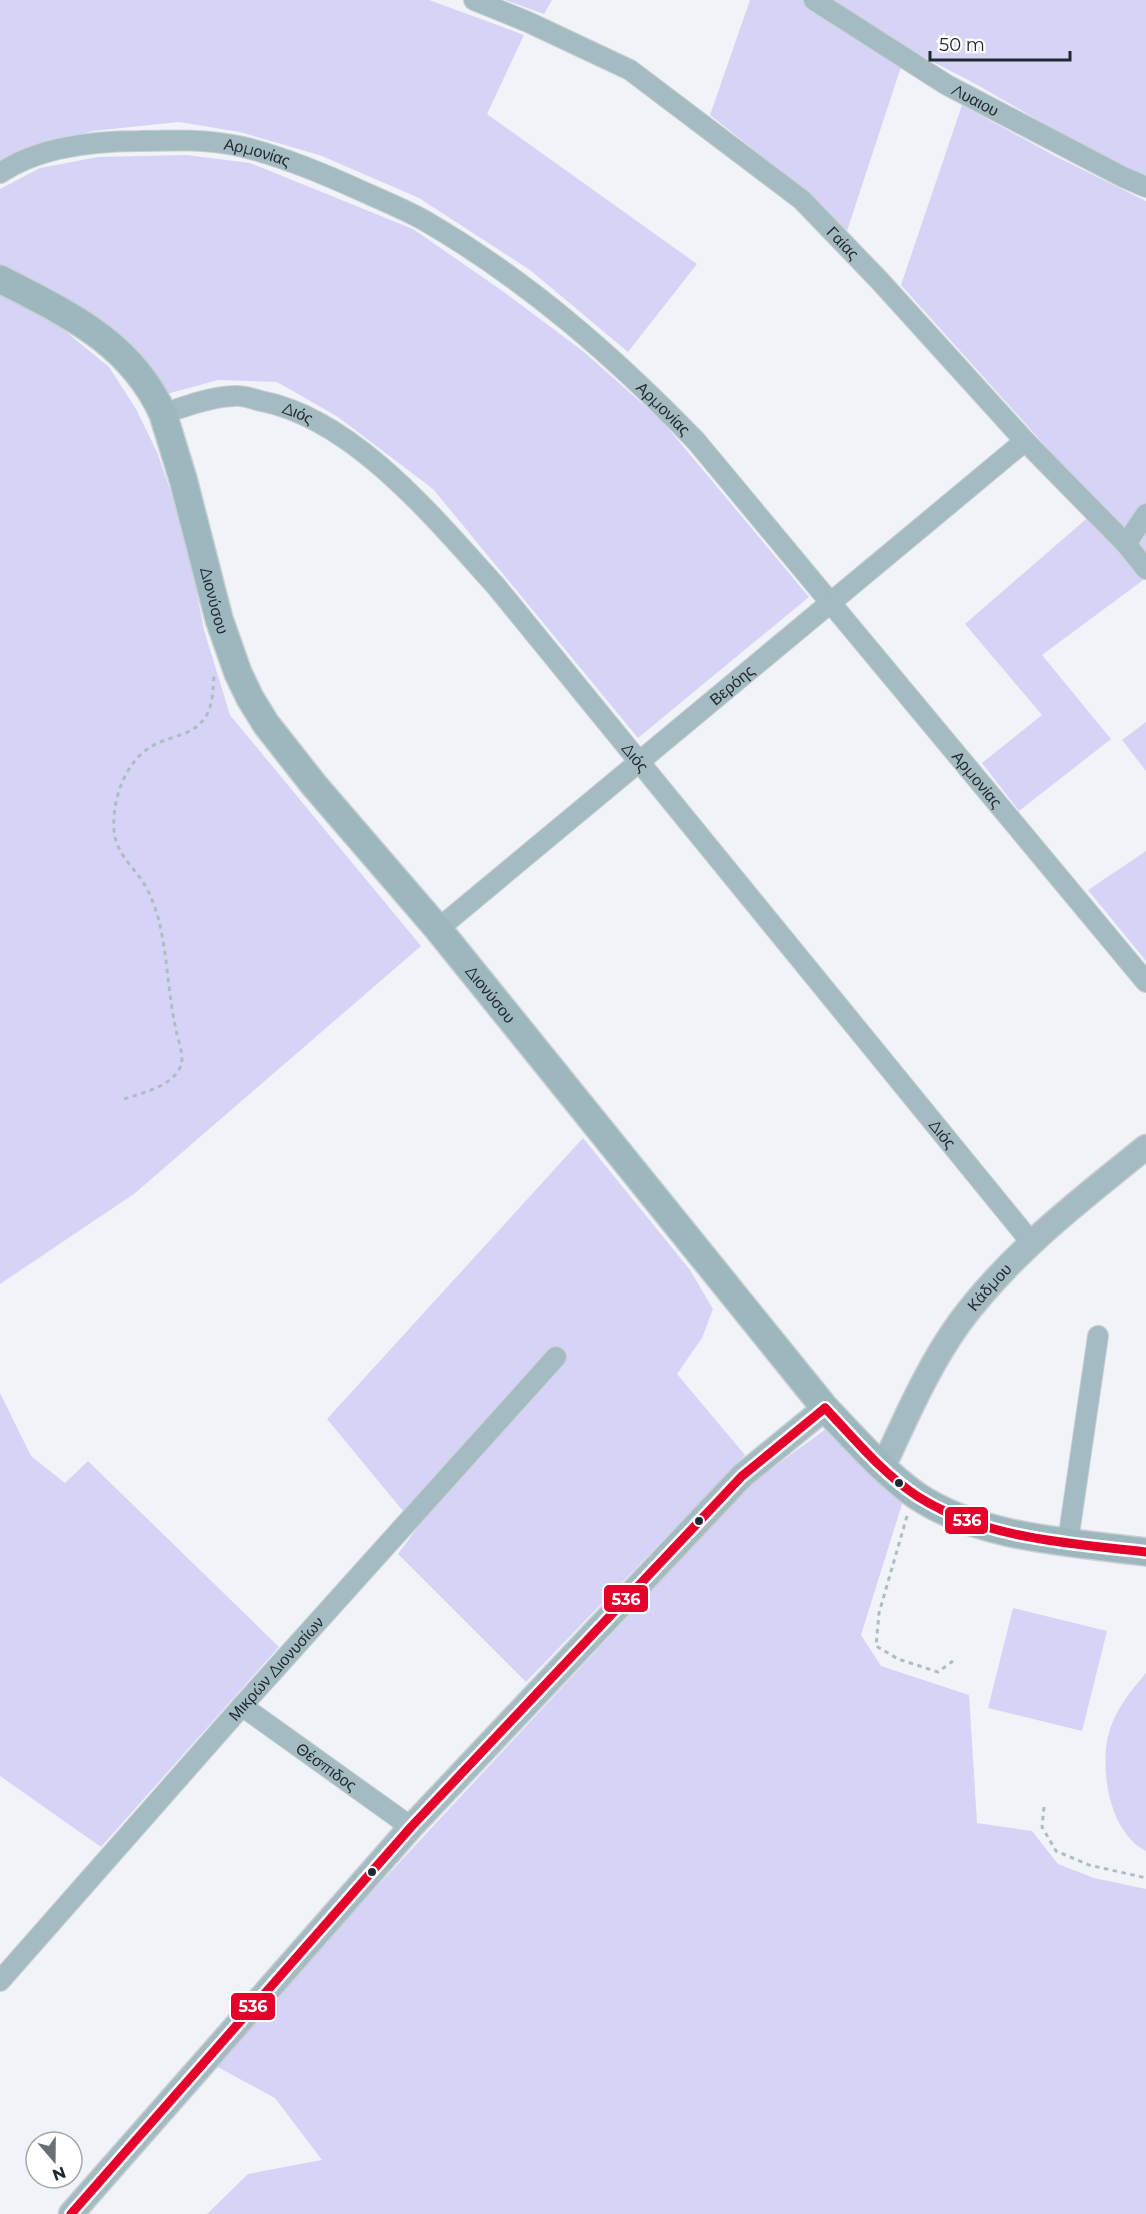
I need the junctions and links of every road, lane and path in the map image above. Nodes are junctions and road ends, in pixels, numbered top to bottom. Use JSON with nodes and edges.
{"nodes":[{"id":1,"x":474,"y":0,"type":"edge"},
{"id":2,"x":814,"y":0,"type":"edge"},
{"id":3,"x":0,"y":173,"type":"edge"},
{"id":4,"x":1146,"y":187,"type":"edge"},
{"id":5,"x":0,"y":279,"type":"edge"},
{"id":6,"x":163,"y":414,"type":"junction"},
{"id":7,"x":1025,"y":441,"type":"junction"},
{"id":8,"x":1146,"y":514,"type":"edge"},
{"id":9,"x":1126,"y":544,"type":"junction"},
{"id":10,"x":1146,"y":569,"type":"edge"},
{"id":11,"x":831,"y":603,"type":"junction"},
{"id":12,"x":214,"y":673,"type":"dead end"},
{"id":13,"x":638,"y":761,"type":"junction"},
{"id":14,"x":438,"y":929,"type":"junction"},
{"id":15,"x":1146,"y":982,"type":"edge"},
{"id":16,"x":124,"y":1099,"type":"dead end"},
{"id":17,"x":1146,"y":1147,"type":"edge"},
{"id":18,"x":1031,"y":1242,"type":"junction"},
{"id":19,"x":1098,"y":1336,"type":"dead end"},
{"id":20,"x":556,"y":1357,"type":"dead end"},
{"id":21,"x":825,"y":1408,"type":"junction"},
{"id":22,"x":883,"y":1467,"type":"junction"},
{"id":23,"x":916,"y":1495,"type":"junction"},
{"id":24,"x":1068,"y":1541,"type":"junction"},
{"id":25,"x":1146,"y":1551,"type":"edge"},
{"id":26,"x":953,"y":1661,"type":"dead end"},
{"id":27,"x":242,"y":1706,"type":"junction"},
{"id":28,"x":1044,"y":1807,"type":"dead end"},
{"id":29,"x":411,"y":1827,"type":"junction"},
{"id":30,"x":1146,"y":1878,"type":"edge"},
{"id":31,"x":0,"y":1981,"type":"edge"},
{"id":32,"x":71,"y":2214,"type":"edge"}],
"edges":[{"from":1,"to":7,"type":"street","name":"Γαίας"},
{"from":2,"to":4,"type":"street","name":"Λυαιου"},
{"from":3,"to":11,"type":"street","name":"Αρμονίας"},
{"from":5,"to":6,"type":"main road","name":"Διονύσου"},
{"from":6,"to":13,"type":"street","name":"Διός"},
{"from":6,"to":14,"type":"main road","name":"Διονύσου"},
{"from":7,"to":9,"type":"street","name":"Γαίας"},
{"from":7,"to":11,"type":"street","name":"Βερόης"},
{"from":8,"to":9,"type":"street"},
{"from":9,"to":10,"type":"street","name":"Γαίας"},
{"from":11,"to":13,"type":"street","name":"Βερόης"},
{"from":11,"to":15,"type":"street","name":"Αρμονίας"},
{"from":12,"to":16,"type":"path"},
{"from":13,"to":14,"type":"street","name":"Βερόης"},
{"from":13,"to":18,"type":"street","name":"Διός"},
{"from":14,"to":21,"type":"main road","name":"Διονύσου"},
{"from":17,"to":18,"type":"street","name":"Κάδμου"},
{"from":18,"to":22,"type":"street","name":"Κάδμου"},
{"from":19,"to":24,"type":"street"},
{"from":20,"to":27,"type":"street","name":"Μικρών Διονυσίων"},
{"from":21,"to":22,"type":"main road","name":"Διονύσου"},
{"from":21,"to":29,"type":"street"},
{"from":22,"to":23,"type":"main road","name":"Διονύσου"},
{"from":23,"to":24,"type":"main road","name":"Διονύσου"},
{"from":23,"to":26,"type":"path"},
{"from":24,"to":25,"type":"main road","name":"Διονύσου"},
{"from":27,"to":29,"type":"street","name":"Θέσπιδος"},
{"from":27,"to":31,"type":"street","name":"Μικρών Διονυσίων"},
{"from":28,"to":30,"type":"path"},
{"from":29,"to":32,"type":"street"}]}
